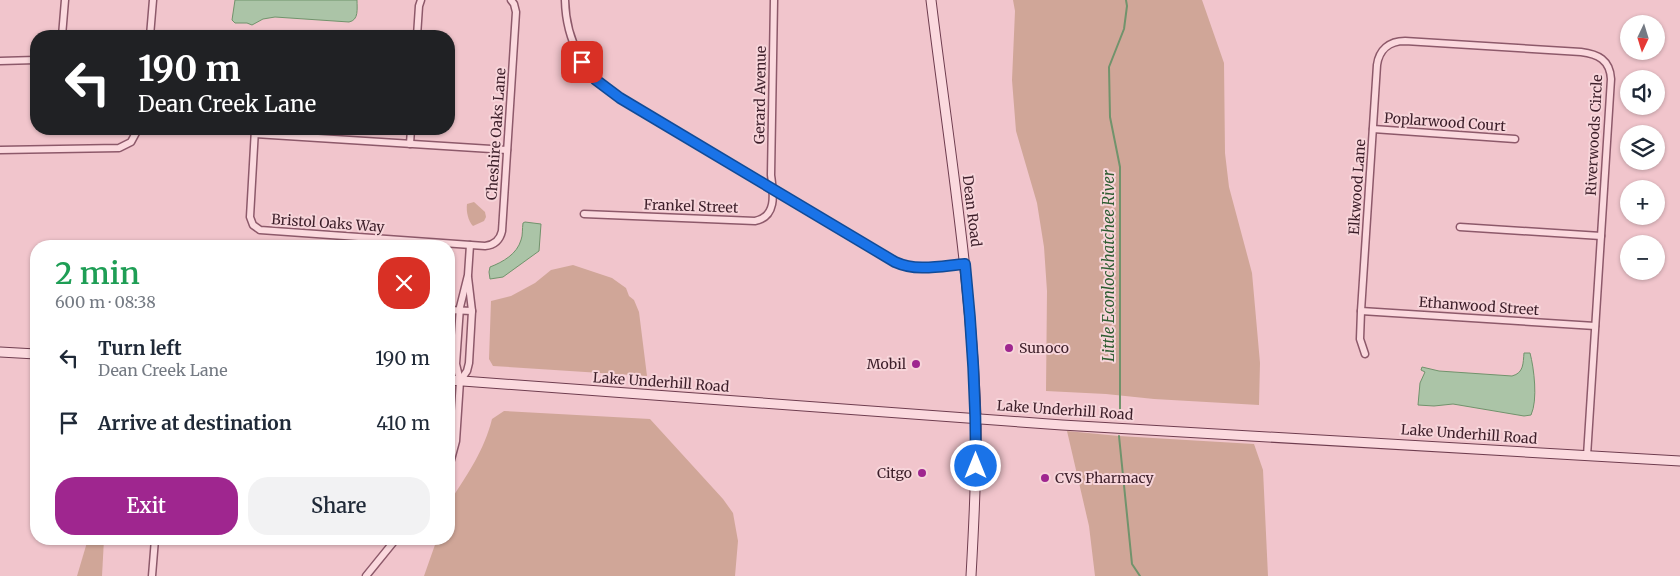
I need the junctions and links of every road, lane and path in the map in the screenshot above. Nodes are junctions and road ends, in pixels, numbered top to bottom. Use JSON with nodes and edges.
{"nodes":[{"id":1,"x":65,"y":0,"type":"edge"},
{"id":2,"x":153,"y":0,"type":"edge"},
{"id":3,"x":421,"y":0,"type":"edge"},
{"id":4,"x":511,"y":0,"type":"edge"},
{"id":5,"x":565,"y":0,"type":"edge"},
{"id":6,"x":774,"y":0,"type":"edge"},
{"id":7,"x":931,"y":0,"type":"edge"},
{"id":8,"x":62,"y":30,"type":"edge"},
{"id":9,"x":150,"y":30,"type":"edge"},
{"id":10,"x":417,"y":30,"type":"edge"},
{"id":11,"x":30,"y":60,"type":"edge"},
{"id":12,"x":0,"y":61,"type":"edge"},
{"id":13,"x":1377,"y":65,"type":"joint"},
{"id":14,"x":1373,"y":129,"type":"junction"},
{"id":15,"x":135,"y":135,"type":"edge"},
{"id":16,"x":255,"y":135,"type":"edge"},
{"id":17,"x":303,"y":135,"type":"edge"},
{"id":18,"x":411,"y":135,"type":"edge"},
{"id":19,"x":1515,"y":139,"type":"dead end"},
{"id":20,"x":410,"y":144,"type":"junction"},
{"id":21,"x":0,"y":150,"type":"edge"},
{"id":22,"x":507,"y":150,"type":"junction"},
{"id":23,"x":773,"y":190,"type":"junction"},
{"id":24,"x":584,"y":214,"type":"dead end"},
{"id":25,"x":1460,"y":228,"type":"dead end"},
{"id":26,"x":1601,"y":236,"type":"junction"},
{"id":27,"x":397,"y":240,"type":"edge"},
{"id":28,"x":455,"y":244,"type":"edge"},
{"id":29,"x":470,"y":245,"type":"junction"},
{"id":30,"x":965,"y":264,"type":"junction"},
{"id":31,"x":468,"y":275,"type":"junction"},
{"id":32,"x":455,"y":311,"type":"edge"},
{"id":33,"x":460,"y":311,"type":"junction"},
{"id":34,"x":472,"y":311,"type":"junction"},
{"id":35,"x":1361,"y":312,"type":"junction"},
{"id":36,"x":1595,"y":326,"type":"junction"},
{"id":37,"x":0,"y":352,"type":"edge"},
{"id":38,"x":30,"y":354,"type":"edge"},
{"id":39,"x":1365,"y":354,"type":"dead end"},
{"id":40,"x":455,"y":381,"type":"edge"},
{"id":41,"x":460,"y":381,"type":"junction"},
{"id":42,"x":976,"y":418,"type":"junction"},
{"id":43,"x":455,"y":445,"type":"edge"},
{"id":44,"x":1587,"y":456,"type":"junction"},
{"id":45,"x":1680,"y":461,"type":"edge"},
{"id":46,"x":155,"y":545,"type":"edge"},
{"id":47,"x":391,"y":545,"type":"edge"},
{"id":48,"x":152,"y":576,"type":"edge"},
{"id":49,"x":366,"y":576,"type":"edge"},
{"id":50,"x":971,"y":576,"type":"edge"}],
"edges":[{"from":1,"to":8,"type":"street"},
{"from":2,"to":9,"type":"street"},
{"from":3,"to":10,"type":"street"},
{"from":4,"to":22,"type":"street","name":"Cheshire Oaks Lane"},
{"from":5,"to":23,"type":"street"},
{"from":6,"to":23,"type":"street","name":"Gerard Avenue"},
{"from":7,"to":30,"type":"street","name":"Dean Road"},
{"from":11,"to":12,"type":"street"},
{"from":13,"to":14,"type":"street","name":"Elkwood Lane"},
{"from":13,"to":26,"type":"street","name":"Riverwoods Circle"},
{"from":14,"to":19,"type":"street","name":"Poplarwood Court"},
{"from":14,"to":35,"type":"street","name":"Elkwood Lane"},
{"from":15,"to":21,"type":"street"},
{"from":16,"to":27,"type":"street","name":"Bristol Oaks Way"},
{"from":17,"to":20,"type":"street"},
{"from":18,"to":20,"type":"street"},
{"from":20,"to":22,"type":"street"},
{"from":22,"to":29,"type":"street","name":"Cheshire Oaks Lane"},
{"from":23,"to":24,"type":"street","name":"Frankel Street"},
{"from":23,"to":30,"type":"street"},
{"from":25,"to":26,"type":"street"},
{"from":26,"to":36,"type":"street","name":"Riverwoods Circle"},
{"from":28,"to":29,"type":"street","name":"Bristol Oaks Way"},
{"from":29,"to":31,"type":"street"},
{"from":30,"to":42,"type":"street","name":"Dean Road"},
{"from":31,"to":33,"type":"street"},
{"from":31,"to":34,"type":"street"},
{"from":32,"to":33,"type":"street"},
{"from":33,"to":34,"type":"street"},
{"from":33,"to":41,"type":"street"},
{"from":34,"to":41,"type":"street"},
{"from":35,"to":36,"type":"street","name":"Ethanwood Street"},
{"from":35,"to":39,"type":"street","name":"Elkwood Lane"},
{"from":36,"to":44,"type":"street","name":"Riverwoods Circle"},
{"from":37,"to":38,"type":"street"},
{"from":40,"to":41,"type":"street","name":"Lake Underhill Road"},
{"from":41,"to":42,"type":"street","name":"Lake Underhill Road"},
{"from":41,"to":43,"type":"street"},
{"from":42,"to":44,"type":"street","name":"Lake Underhill Road"},
{"from":42,"to":50,"type":"street","name":"Dean Road"},
{"from":44,"to":45,"type":"street","name":"Lake Underhill Road"},
{"from":46,"to":48,"type":"street"},
{"from":47,"to":49,"type":"street"}]}
